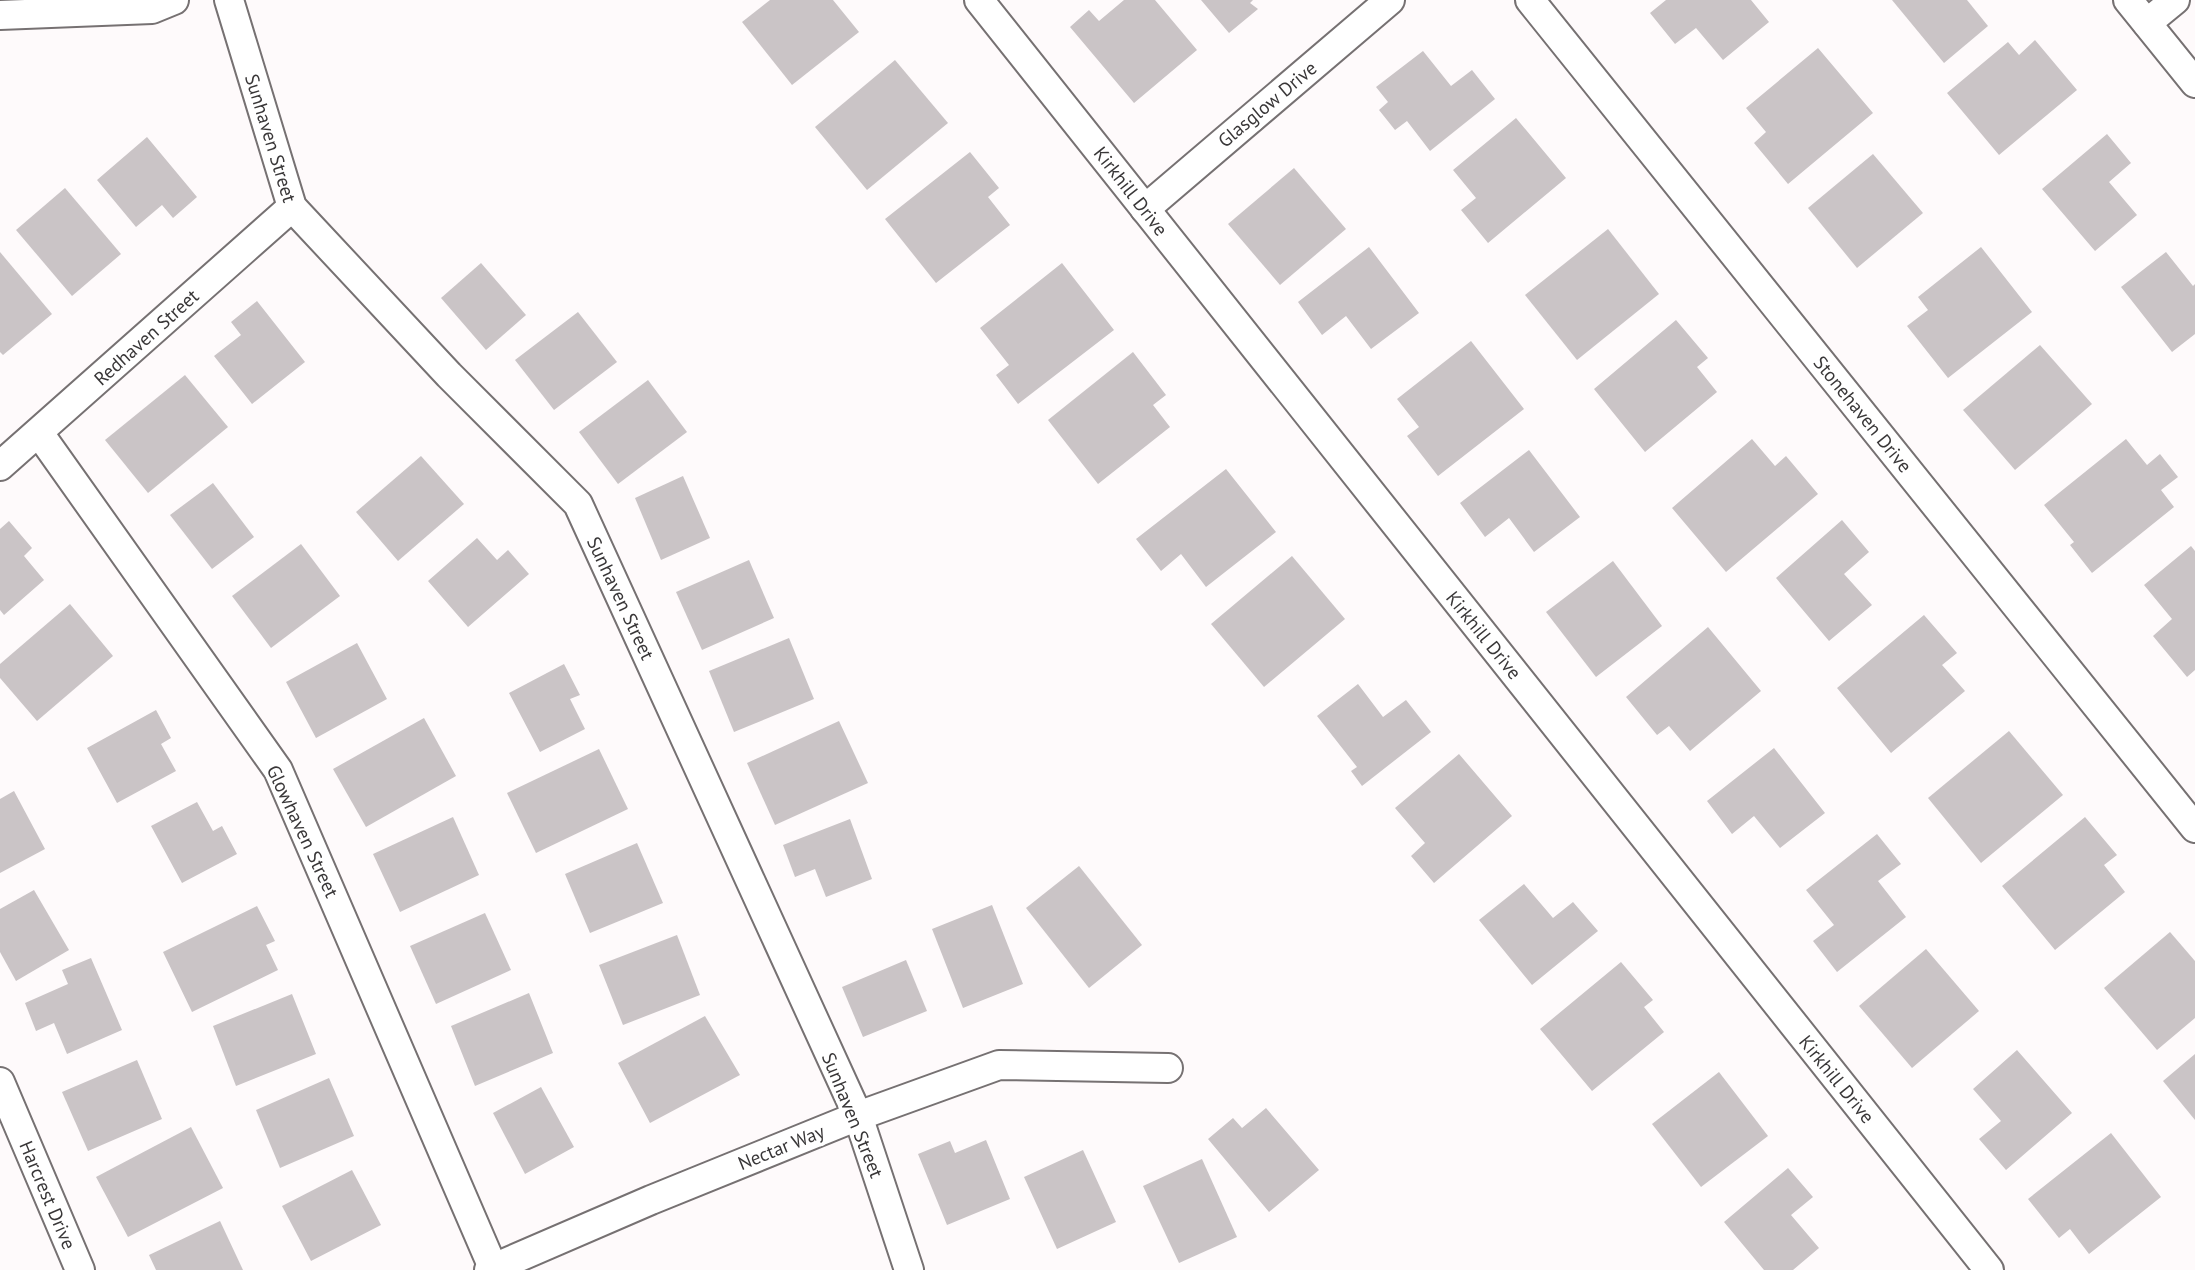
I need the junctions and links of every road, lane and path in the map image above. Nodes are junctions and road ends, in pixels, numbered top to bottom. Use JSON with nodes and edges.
{"nodes":[{"id":1,"x":174,"y":0,"type":"edge"},
{"id":2,"x":229,"y":0,"type":"edge"},
{"id":3,"x":979,"y":0,"type":"edge"},
{"id":4,"x":1390,"y":0,"type":"edge"},
{"id":5,"x":1530,"y":0,"type":"edge"},
{"id":6,"x":2128,"y":0,"type":"edge"},
{"id":7,"x":2175,"y":0,"type":"edge"},
{"id":8,"x":0,"y":15,"type":"edge"},
{"id":9,"x":2147,"y":23,"type":"junction"},
{"id":10,"x":2195,"y":83,"type":"edge"},
{"id":11,"x":292,"y":207,"type":"junction"},
{"id":12,"x":1145,"y":209,"type":"junction"},
{"id":13,"x":39,"y":433,"type":"junction"},
{"id":14,"x":0,"y":466,"type":"edge"},
{"id":15,"x":2195,"y":828,"type":"edge"},
{"id":16,"x":1168,"y":1068,"type":"dead end"},
{"id":17,"x":0,"y":1082,"type":"edge"},
{"id":18,"x":858,"y":1116,"type":"junction"},
{"id":19,"x":492,"y":1269,"type":"edge"},
{"id":20,"x":80,"y":1270,"type":"edge"},
{"id":21,"x":909,"y":1270,"type":"edge"},
{"id":22,"x":1989,"y":1270,"type":"edge"}],
"edges":[{"from":1,"to":8,"type":"street"},
{"from":2,"to":11,"type":"street","name":"Sunhaven Street"},
{"from":3,"to":12,"type":"street","name":"Kirkhill Drive"},
{"from":4,"to":12,"type":"street","name":"Glasglow Drive"},
{"from":5,"to":15,"type":"street","name":"Stonehaven Drive"},
{"from":6,"to":9,"type":"street"},
{"from":7,"to":9,"type":"street"},
{"from":9,"to":10,"type":"street"},
{"from":11,"to":13,"type":"street","name":"Redhaven Street"},
{"from":11,"to":18,"type":"street","name":"Sunhaven Street"},
{"from":12,"to":22,"type":"street","name":"Kirkhill Drive"},
{"from":13,"to":14,"type":"street","name":"Redhaven Street"},
{"from":13,"to":19,"type":"street","name":"Glowhaven Street"},
{"from":16,"to":18,"type":"street","name":"Nectar Way"},
{"from":17,"to":20,"type":"street","name":"Harcrest Drive"},
{"from":18,"to":19,"type":"street","name":"Nectar Way"},
{"from":18,"to":21,"type":"street","name":"Sunhaven Street"}]}
